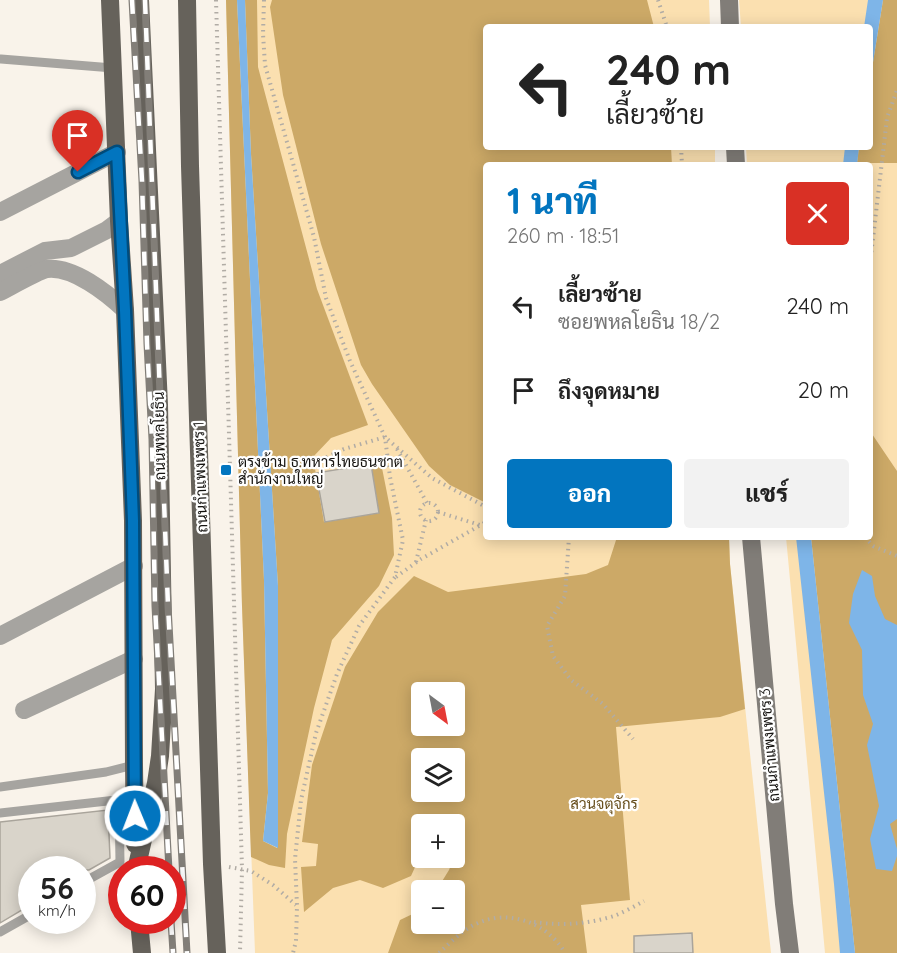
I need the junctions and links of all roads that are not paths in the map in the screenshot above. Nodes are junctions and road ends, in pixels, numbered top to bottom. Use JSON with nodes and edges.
{"nodes":[{"id":1,"x":110,"y":0,"type":"edge"},
{"id":2,"x":140,"y":0,"type":"edge"},
{"id":3,"x":186,"y":0,"type":"edge"},
{"id":4,"x":729,"y":0,"type":"edge"},
{"id":5,"x":730,"y":24,"type":"edge"},
{"id":6,"x":0,"y":58,"type":"edge"},
{"id":7,"x":113,"y":68,"type":"junction"},
{"id":8,"x":117,"y":152,"type":"junction"},
{"id":9,"x":0,"y":212,"type":"edge"},
{"id":10,"x":119,"y":220,"type":"junction"},
{"id":11,"x":71,"y":248,"type":"junction"},
{"id":12,"x":0,"y":274,"type":"edge"},
{"id":13,"x":69,"y":274,"type":"junction"},
{"id":14,"x":0,"y":292,"type":"edge"},
{"id":15,"x":125,"y":310,"type":"junction"},
{"id":16,"x":751,"y":540,"type":"edge"},
{"id":17,"x":134,"y":566,"type":"junction"},
{"id":18,"x":0,"y":636,"type":"edge"},
{"id":19,"x":134,"y":659,"type":"junction"},
{"id":20,"x":24,"y":710,"type":"dead end"},
{"id":21,"x":134,"y":765,"type":"junction"},
{"id":22,"x":0,"y":787,"type":"edge"},
{"id":23,"x":126,"y":799,"type":"junction"},
{"id":24,"x":0,"y":813,"type":"edge"},
{"id":25,"x":134,"y":856,"type":"edge"},
{"id":26,"x":139,"y":856,"type":"edge"},
{"id":27,"x":96,"y":876,"type":"edge"},
{"id":28,"x":18,"y":922,"type":"edge"},
{"id":29,"x":0,"y":932,"type":"edge"},
{"id":30,"x":141,"y":934,"type":"edge"},
{"id":31,"x":142,"y":953,"type":"edge"},
{"id":32,"x":217,"y":953,"type":"edge"},
{"id":33,"x":790,"y":953,"type":"edge"}],
"edges":[{"from":1,"to":7,"type":"main road","name":"ถนนพหลโยธิน"},
{"from":2,"to":26,"type":"main road","name":"ถนนพหลโยธิน"},
{"from":3,"to":32,"type":"main road","name":"ถนนกำแพงเพชร 1"},
{"from":4,"to":5,"type":"street"},
{"from":6,"to":7,"type":"lane"},
{"from":7,"to":8,"type":"main road","name":"ถนนพหลโยธิน"},
{"from":8,"to":9,"type":"street"},
{"from":8,"to":10,"type":"main road","name":"ถนนพหลโยธิน"},
{"from":10,"to":11,"type":"street"},
{"from":10,"to":15,"type":"main road","name":"ถนนพหลโยธิน"},
{"from":11,"to":12,"type":"street"},
{"from":11,"to":13,"type":"street"},
{"from":13,"to":14,"type":"street"},
{"from":13,"to":15,"type":"street"},
{"from":15,"to":17,"type":"main road","name":"ถนนพหลโยธิน"},
{"from":16,"to":33,"type":"street","name":"ถนนกำแพงเพชร 3"},
{"from":17,"to":18,"type":"street"},
{"from":17,"to":19,"type":"main road","name":"ถนนพหลโยธิน"},
{"from":19,"to":20,"type":"street"},
{"from":19,"to":21,"type":"main road","name":"ถนนพหลโยธิน"},
{"from":21,"to":22,"type":"lane"},
{"from":21,"to":23,"type":"main road","name":"ถนนพหลโยธิน"},
{"from":23,"to":24,"type":"lane"},
{"from":23,"to":25,"type":"main road","name":"ถนนพหลโยธิน"},
{"from":23,"to":27,"type":"lane"},
{"from":28,"to":29,"type":"lane"},
{"from":30,"to":31,"type":"main road"}]}
